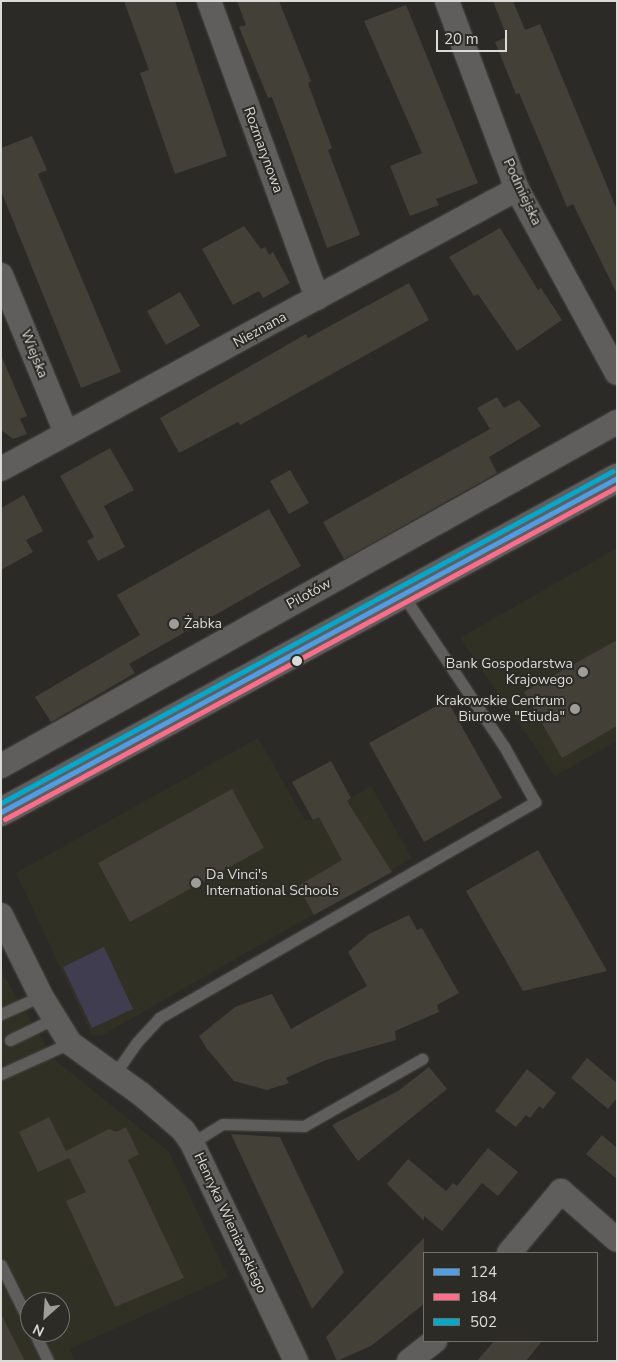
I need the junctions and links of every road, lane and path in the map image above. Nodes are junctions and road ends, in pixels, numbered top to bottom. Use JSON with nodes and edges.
{"nodes":[{"id":1,"x":209,"y":1,"type":"edge"},
{"id":2,"x":447,"y":1,"type":"edge"},
{"id":3,"x":517,"y":189,"type":"junction"},
{"id":4,"x":1,"y":275,"type":"edge"},
{"id":5,"x":317,"y":298,"type":"junction"},
{"id":6,"x":617,"y":373,"type":"edge"},
{"id":7,"x":617,"y":422,"type":"edge"},
{"id":8,"x":66,"y":434,"type":"junction"},
{"id":9,"x":1,"y":469,"type":"edge"},
{"id":10,"x":617,"y":478,"type":"edge"},
{"id":11,"x":403,"y":595,"type":"junction"},
{"id":12,"x":1,"y":766,"type":"edge"},
{"id":13,"x":1,"y":812,"type":"edge"},
{"id":14,"x":1,"y":915,"type":"edge"},
{"id":15,"x":41,"y":996,"type":"junction"},
{"id":16,"x":1,"y":1014,"type":"edge"},
{"id":17,"x":53,"y":1019,"type":"junction"},
{"id":18,"x":10,"y":1040,"type":"dead end"},
{"id":19,"x":70,"y":1043,"type":"junction"},
{"id":20,"x":422,"y":1059,"type":"dead end"},
{"id":21,"x":1,"y":1074,"type":"edge"},
{"id":22,"x":114,"y":1075,"type":"junction"},
{"id":23,"x":192,"y":1143,"type":"junction"},
{"id":24,"x":617,"y":1240,"type":"edge"},
{"id":25,"x":510,"y":1252,"type":"edge"},
{"id":26,"x":1,"y":1265,"type":"edge"},
{"id":27,"x":20,"y":1304,"type":"edge"},
{"id":28,"x":39,"y":1342,"type":"edge"},
{"id":29,"x":434,"y":1342,"type":"edge"},
{"id":30,"x":48,"y":1361,"type":"edge"},
{"id":31,"x":296,"y":1361,"type":"edge"},
{"id":32,"x":409,"y":1361,"type":"edge"}],
"edges":[{"from":1,"to":5,"type":"street","name":"Rozmarynowa"},
{"from":2,"to":3,"type":"street","name":"Podmiejska"},
{"from":3,"to":5,"type":"street","name":"Nieznana"},
{"from":3,"to":6,"type":"street","name":"Podmiejska"},
{"from":4,"to":8,"type":"street","name":"Wiejska"},
{"from":5,"to":8,"type":"street","name":"Nieznana"},
{"from":7,"to":12,"type":"street","name":"Pilotów"},
{"from":8,"to":9,"type":"street","name":"Nieznana"},
{"from":10,"to":11,"type":"street"},
{"from":11,"to":13,"type":"street"},
{"from":11,"to":22,"type":"lane"},
{"from":14,"to":15,"type":"street","name":"Henryka Wieniawskiego"},
{"from":15,"to":16,"type":"lane"},
{"from":15,"to":17,"type":"street","name":"Henryka Wieniawskiego"},
{"from":17,"to":18,"type":"lane"},
{"from":17,"to":19,"type":"street","name":"Henryka Wieniawskiego"},
{"from":19,"to":21,"type":"lane"},
{"from":19,"to":22,"type":"street","name":"Henryka Wieniawskiego"},
{"from":20,"to":23,"type":"lane"},
{"from":22,"to":23,"type":"street","name":"Henryka Wieniawskiego"},
{"from":23,"to":31,"type":"street","name":"Henryka Wieniawskiego"},
{"from":24,"to":25,"type":"street"},
{"from":26,"to":27,"type":"lane"},
{"from":28,"to":30,"type":"lane"},
{"from":29,"to":32,"type":"street"}]}
